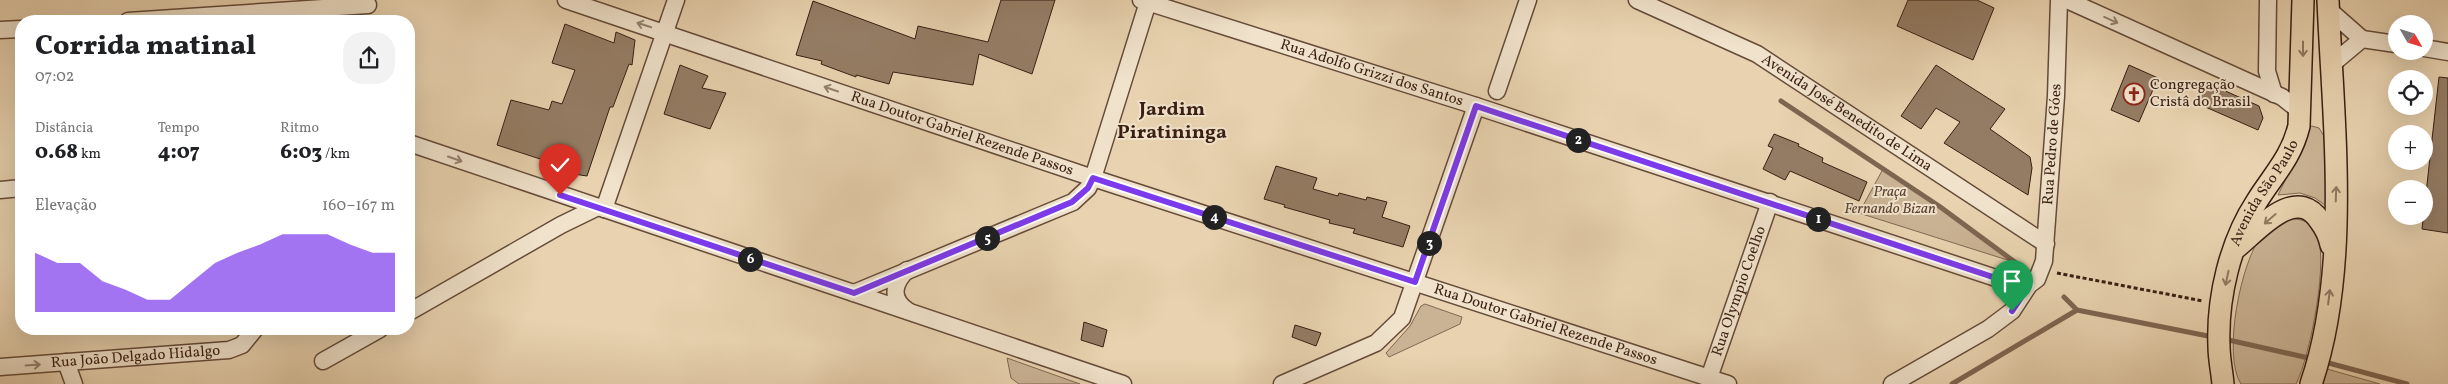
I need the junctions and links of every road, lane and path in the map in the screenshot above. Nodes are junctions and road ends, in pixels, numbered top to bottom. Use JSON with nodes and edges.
{"nodes":[{"id":1,"x":566,"y":0,"type":"edge"},
{"id":2,"x":676,"y":0,"type":"edge"},
{"id":3,"x":1528,"y":0,"type":"edge"},
{"id":4,"x":1637,"y":0,"type":"edge"},
{"id":5,"x":2059,"y":0,"type":"edge"},
{"id":6,"x":2067,"y":0,"type":"edge"},
{"id":7,"x":2268,"y":0,"type":"edge"},
{"id":8,"x":2302,"y":0,"type":"edge"},
{"id":9,"x":1144,"y":1,"type":"edge"},
{"id":10,"x":368,"y":2,"type":"edge"},
{"id":11,"x":2329,"y":5,"type":"edge"},
{"id":12,"x":204,"y":15,"type":"edge"},
{"id":13,"x":364,"y":15,"type":"edge"},
{"id":14,"x":15,"y":29,"type":"edge"},
{"id":15,"x":0,"y":30,"type":"edge"},
{"id":16,"x":666,"y":32,"type":"junction"},
{"id":17,"x":2362,"y":39,"type":"junction"},
{"id":18,"x":2388,"y":43,"type":"edge"},
{"id":19,"x":2433,"y":50,"type":"edge"},
{"id":20,"x":2448,"y":52,"type":"edge"},
{"id":21,"x":2331,"y":64,"type":"junction"},
{"id":22,"x":1497,"y":91,"type":"dead end"},
{"id":23,"x":2274,"y":94,"type":"junction"},
{"id":24,"x":1476,"y":106,"type":"junction"},
{"id":25,"x":2301,"y":112,"type":"junction"},
{"id":26,"x":415,"y":145,"type":"edge"},
{"id":27,"x":1093,"y":178,"type":"junction"},
{"id":28,"x":15,"y":189,"type":"edge"},
{"id":29,"x":0,"y":190,"type":"edge"},
{"id":30,"x":560,"y":195,"type":"junction"},
{"id":31,"x":1770,"y":202,"type":"junction"},
{"id":32,"x":601,"y":208,"type":"junction"},
{"id":33,"x":561,"y":225,"type":"junction"},
{"id":34,"x":2046,"y":244,"type":"junction"},
{"id":35,"x":2233,"y":251,"type":"junction"},
{"id":36,"x":2333,"y":260,"type":"junction"},
{"id":37,"x":907,"y":270,"type":"junction"},
{"id":38,"x":2041,"y":270,"type":"junction"},
{"id":39,"x":1415,"y":282,"type":"junction"},
{"id":40,"x":2029,"y":285,"type":"junction"},
{"id":41,"x":854,"y":293,"type":"junction"},
{"id":42,"x":2222,"y":304,"type":"junction"},
{"id":43,"x":415,"y":309,"type":"edge"},
{"id":44,"x":909,"y":312,"type":"junction"},
{"id":45,"x":251,"y":335,"type":"edge"},
{"id":46,"x":369,"y":335,"type":"edge"},
{"id":47,"x":2220,"y":355,"type":"junction"},
{"id":48,"x":323,"y":361,"type":"dead end"},
{"id":49,"x":66,"y":362,"type":"junction"},
{"id":50,"x":0,"y":367,"type":"edge"},
{"id":51,"x":1709,"y":378,"type":"junction"},
{"id":52,"x":2310,"y":382,"type":"edge"},
{"id":53,"x":74,"y":384,"type":"edge"},
{"id":54,"x":1123,"y":384,"type":"edge"},
{"id":55,"x":1282,"y":384,"type":"edge"},
{"id":56,"x":1728,"y":384,"type":"edge"},
{"id":57,"x":1892,"y":384,"type":"edge"},
{"id":58,"x":2223,"y":384,"type":"edge"},
{"id":59,"x":2232,"y":384,"type":"edge"}],
"edges":[{"from":16,"to":1,"type":"street","name":"Rua Doutor Gabriel Rezende Passos","one_way":true},
{"from":2,"to":16,"type":"street"},
{"from":3,"to":22,"type":"street"},
{"from":4,"to":34,"type":"street","name":"Avenida José Benedito de Lima"},
{"from":5,"to":34,"type":"street","name":"Rua Pedro de Góes"},
{"from":6,"to":23,"type":"street","one_way":true},
{"from":7,"to":23,"type":"street"},
{"from":8,"to":25,"type":"main road","name":"Avenida São Paulo","one_way":true},
{"from":9,"to":24,"type":"street","name":"Rua Adolfo Grizzi dos Santos"},
{"from":9,"to":27,"type":"street"},
{"from":10,"to":12,"type":"street"},
{"from":10,"to":13,"type":"street"},
{"from":11,"to":17,"type":"street"},
{"from":11,"to":21,"type":"main road"},
{"from":14,"to":15,"type":"street"},
{"from":27,"to":16,"type":"street","name":"Rua Doutor Gabriel Rezende Passos","one_way":true},
{"from":16,"to":32,"type":"street"},
{"from":17,"to":18,"type":"street"},
{"from":17,"to":21,"type":"street"},
{"from":19,"to":20,"type":"street"},
{"from":36,"to":21,"type":"main road","one_way":true},
{"from":23,"to":25,"type":"street"},
{"from":24,"to":31,"type":"street","name":"Rua Adolfo Grizzi dos Santos"},
{"from":24,"to":39,"type":"street"},
{"from":25,"to":35,"type":"main road","name":"Avenida São Paulo"},
{"from":26,"to":30,"type":"street","one_way":true},
{"from":27,"to":37,"type":"street"},
{"from":27,"to":39,"type":"street","name":"Rua Doutor Gabriel Rezende Passos"},
{"from":28,"to":29,"type":"street"},
{"from":30,"to":32,"type":"street"},
{"from":30,"to":33,"type":"street"},
{"from":31,"to":40,"type":"street","name":"Rua Adolfo Grizzi dos Santos"},
{"from":31,"to":51,"type":"street","name":"Rua Olympio Coelho"},
{"from":32,"to":33,"type":"street"},
{"from":32,"to":41,"type":"street"},
{"from":33,"to":43,"type":"street"},
{"from":34,"to":38,"type":"street","name":"Rua Pedro de Góes"},
{"from":36,"to":35,"type":"main road","one_way":true},
{"from":35,"to":42,"type":"main road","name":"Avenida São Paulo","one_way":true},
{"from":52,"to":36,"type":"main road","one_way":true},
{"from":37,"to":41,"type":"street"},
{"from":37,"to":44,"type":"street"},
{"from":38,"to":40,"type":"street","name":"Rua Pedro de Góes"},
{"from":38,"to":42,"type":"path"},
{"from":39,"to":51,"type":"street","name":"Rua Doutor Gabriel Rezende Passos"},
{"from":39,"to":55,"type":"street"},
{"from":40,"to":57,"type":"street","name":"Rua Pedro de Góes"},
{"from":41,"to":44,"type":"street"},
{"from":42,"to":47,"type":"main road","name":"Avenida São Paulo"},
{"from":44,"to":54,"type":"street"},
{"from":45,"to":49,"type":"street","name":"Rua João Delgado Hidalgo"},
{"from":46,"to":48,"type":"street"},
{"from":47,"to":58,"type":"main road","name":"Avenida São Paulo"},
{"from":47,"to":59,"type":"main road"},
{"from":50,"to":49,"type":"street","name":"Rua João Delgado Hidalgo","one_way":true},
{"from":49,"to":53,"type":"street"},
{"from":51,"to":56,"type":"street","name":"Rua Doutor Gabriel Rezende Passos"}]}
